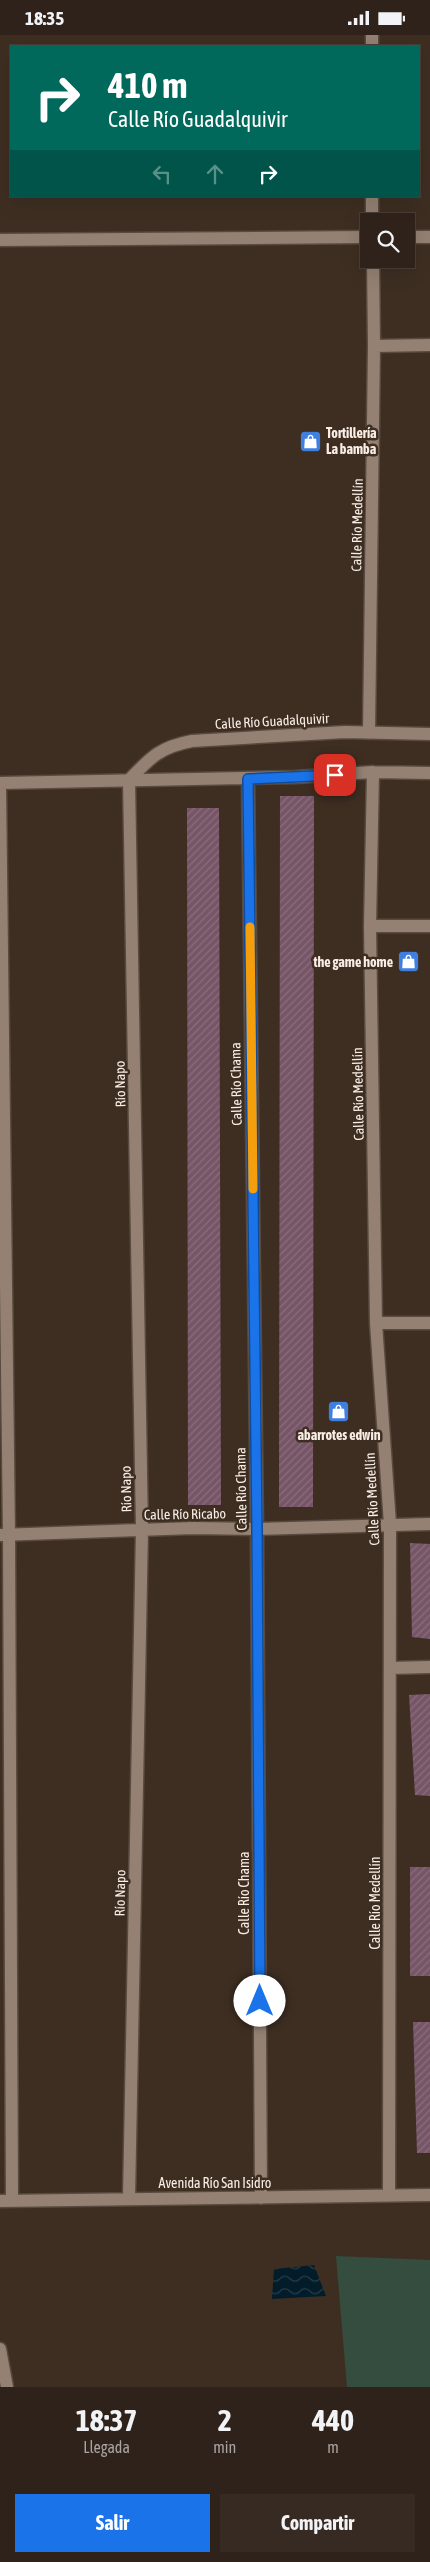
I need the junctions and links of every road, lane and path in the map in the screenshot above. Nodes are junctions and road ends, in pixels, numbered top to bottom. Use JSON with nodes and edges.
{"nodes":[{"id":1,"x":372,"y":197,"type":"edge"},
{"id":2,"x":372,"y":213,"type":"edge"},
{"id":3,"x":360,"y":237,"type":"edge"},
{"id":4,"x":415,"y":237,"type":"edge"},
{"id":5,"x":430,"y":237,"type":"edge"},
{"id":6,"x":0,"y":240,"type":"edge"},
{"id":7,"x":372,"y":268,"type":"edge"},
{"id":8,"x":430,"y":345,"type":"edge"},
{"id":9,"x":374,"y":346,"type":"junction"},
{"id":10,"x":369,"y":733,"type":"junction"},
{"id":11,"x":430,"y":734,"type":"edge"},
{"id":12,"x":373,"y":772,"type":"junction"},
{"id":13,"x":430,"y":773,"type":"edge"},
{"id":14,"x":248,"y":779,"type":"junction"},
{"id":15,"x":129,"y":780,"type":"junction"},
{"id":16,"x":0,"y":784,"type":"edge"},
{"id":17,"x":370,"y":926,"type":"junction"},
{"id":18,"x":430,"y":926,"type":"edge"},
{"id":19,"x":376,"y":1323,"type":"junction"},
{"id":20,"x":430,"y":1323,"type":"edge"},
{"id":21,"x":390,"y":1524,"type":"junction"},
{"id":22,"x":430,"y":1524,"type":"edge"},
{"id":23,"x":142,"y":1529,"type":"junction"},
{"id":24,"x":257,"y":1529,"type":"junction"},
{"id":25,"x":5,"y":1535,"type":"edge"},
{"id":26,"x":430,"y":1667,"type":"edge"},
{"id":27,"x":390,"y":1668,"type":"junction"},
{"id":28,"x":389,"y":2195,"type":"junction"},
{"id":29,"x":430,"y":2195,"type":"edge"},
{"id":30,"x":129,"y":2198,"type":"junction"},
{"id":31,"x":261,"y":2198,"type":"junction"},
{"id":32,"x":6,"y":2201,"type":"edge"},
{"id":33,"x":0,"y":2349,"type":"edge"},
{"id":34,"x":8,"y":2387,"type":"edge"}],
"edges":[{"from":1,"to":2,"type":"street"},
{"from":3,"to":6,"type":"street"},
{"from":4,"to":5,"type":"street"},
{"from":7,"to":9,"type":"street","name":"Calle Río Medellín"},
{"from":8,"to":9,"type":"street"},
{"from":9,"to":10,"type":"street","name":"Calle Río Medellín"},
{"from":10,"to":11,"type":"street","name":"Calle Río Guadalquivir"},
{"from":10,"to":15,"type":"street","name":"Calle Río Guadalquivir"},
{"from":12,"to":13,"type":"street"},
{"from":12,"to":14,"type":"street"},
{"from":12,"to":17,"type":"street","name":"Calle Río Medellín"},
{"from":14,"to":15,"type":"street"},
{"from":14,"to":24,"type":"street","name":"Calle Río Chama"},
{"from":15,"to":16,"type":"street"},
{"from":15,"to":23,"type":"street","name":"Río Napo"},
{"from":16,"to":25,"type":"street"},
{"from":17,"to":18,"type":"street"},
{"from":17,"to":19,"type":"street","name":"Calle Río Medellín"},
{"from":19,"to":20,"type":"street"},
{"from":19,"to":21,"type":"street","name":"Calle Río Medellín"},
{"from":21,"to":22,"type":"street","name":"Calle Río Ricabo"},
{"from":21,"to":24,"type":"street","name":"Calle Río Ricabo"},
{"from":21,"to":27,"type":"street","name":"Calle Río Medellín"},
{"from":23,"to":24,"type":"street","name":"Calle Río Ricabo"},
{"from":23,"to":25,"type":"street","name":"Calle Río Ricabo"},
{"from":23,"to":30,"type":"street","name":"Río Napo"},
{"from":24,"to":31,"type":"street","name":"Calle Río Chama"},
{"from":25,"to":32,"type":"street"},
{"from":26,"to":27,"type":"street"},
{"from":27,"to":28,"type":"street","name":"Calle Río Medellín"},
{"from":28,"to":29,"type":"street","name":"Avenida Río San Isidro"},
{"from":28,"to":31,"type":"street","name":"Avenida Río San Isidro"},
{"from":30,"to":31,"type":"street","name":"Avenida Río San Isidro"},
{"from":30,"to":32,"type":"street","name":"Avenida Río San Isidro"},
{"from":33,"to":34,"type":"street"}]}
